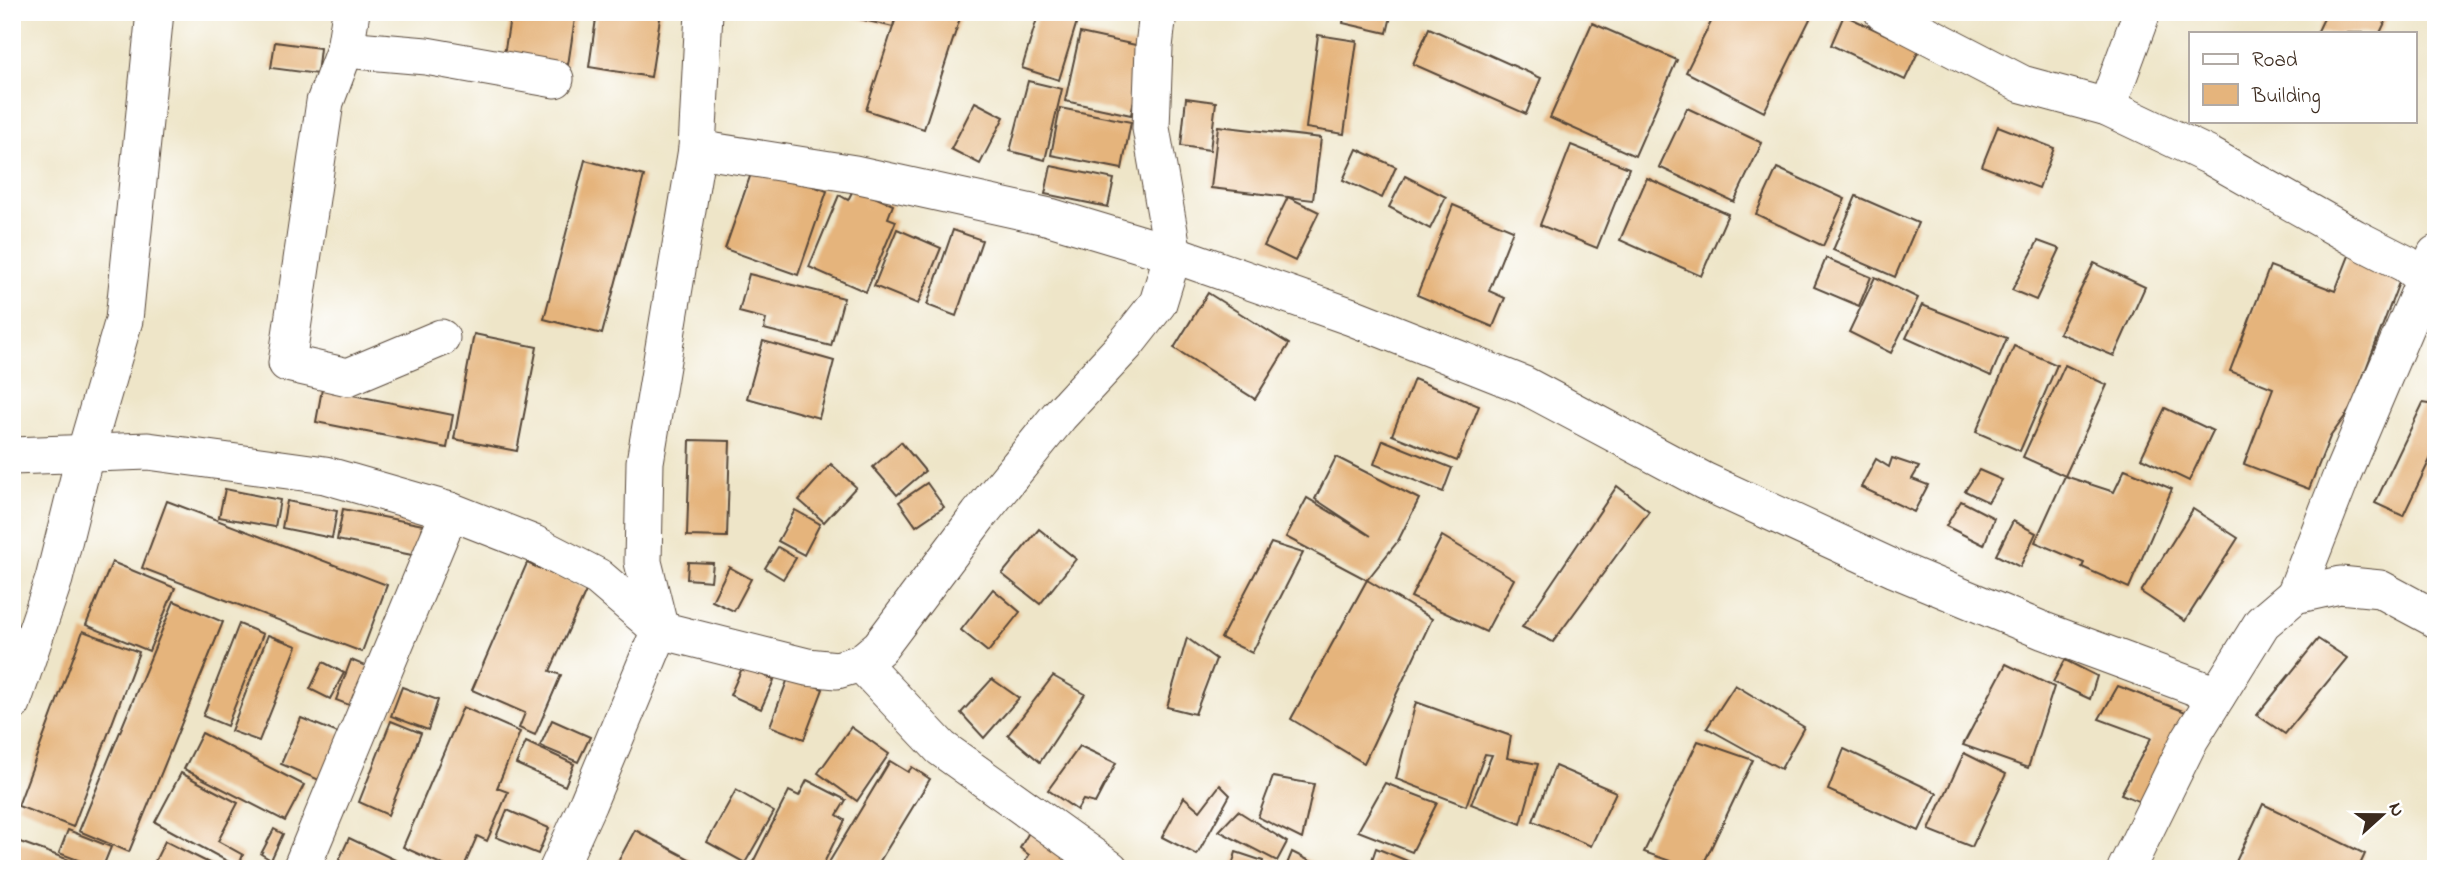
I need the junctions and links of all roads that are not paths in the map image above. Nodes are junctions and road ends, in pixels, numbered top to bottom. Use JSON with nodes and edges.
{"nodes":[{"id":1,"x":155,"y":12,"type":"edge"},
{"id":2,"x":351,"y":12,"type":"edge"},
{"id":3,"x":704,"y":12,"type":"edge"},
{"id":4,"x":1158,"y":12,"type":"edge"},
{"id":5,"x":1883,"y":12,"type":"edge"},
{"id":6,"x":2142,"y":12,"type":"edge"},
{"id":7,"x":345,"y":49,"type":"junction"},
{"id":8,"x":555,"y":79,"type":"dead end"},
{"id":9,"x":2107,"y":107,"type":"junction"},
{"id":10,"x":697,"y":149,"type":"junction"},
{"id":11,"x":1173,"y":254,"type":"junction"},
{"id":12,"x":2430,"y":267,"type":"edge"},
{"id":13,"x":441,"y":338,"type":"dead end"},
{"id":14,"x":85,"y":454,"type":"junction"},
{"id":15,"x":12,"y":456,"type":"edge"},
{"id":16,"x":450,"y":511,"type":"junction"},
{"id":17,"x":2295,"y":595,"type":"junction"},
{"id":18,"x":2436,"y":619,"type":"edge"},
{"id":19,"x":660,"y":630,"type":"junction"},
{"id":20,"x":861,"y":663,"type":"junction"},
{"id":21,"x":2217,"y":695,"type":"junction"},
{"id":22,"x":12,"y":703,"type":"edge"},
{"id":23,"x":300,"y":869,"type":"edge"},
{"id":24,"x":558,"y":869,"type":"edge"},
{"id":25,"x":1110,"y":869,"type":"edge"},
{"id":26,"x":2126,"y":869,"type":"edge"}],
"edges":[{"from":1,"to":14,"type":"street"},
{"from":2,"to":7,"type":"street"},
{"from":3,"to":10,"type":"street"},
{"from":4,"to":11,"type":"street"},
{"from":5,"to":9,"type":"street"},
{"from":6,"to":9,"type":"street"},
{"from":7,"to":8,"type":"street"},
{"from":7,"to":13,"type":"street"},
{"from":9,"to":12,"type":"street"},
{"from":10,"to":11,"type":"street"},
{"from":10,"to":19,"type":"street"},
{"from":11,"to":20,"type":"street"},
{"from":11,"to":21,"type":"street"},
{"from":12,"to":17,"type":"street"},
{"from":14,"to":15,"type":"street"},
{"from":14,"to":16,"type":"street"},
{"from":14,"to":22,"type":"street"},
{"from":16,"to":19,"type":"street"},
{"from":16,"to":23,"type":"street"},
{"from":17,"to":18,"type":"street"},
{"from":17,"to":21,"type":"street"},
{"from":19,"to":20,"type":"street"},
{"from":19,"to":24,"type":"street"},
{"from":20,"to":25,"type":"street"},
{"from":21,"to":26,"type":"street"}]}
